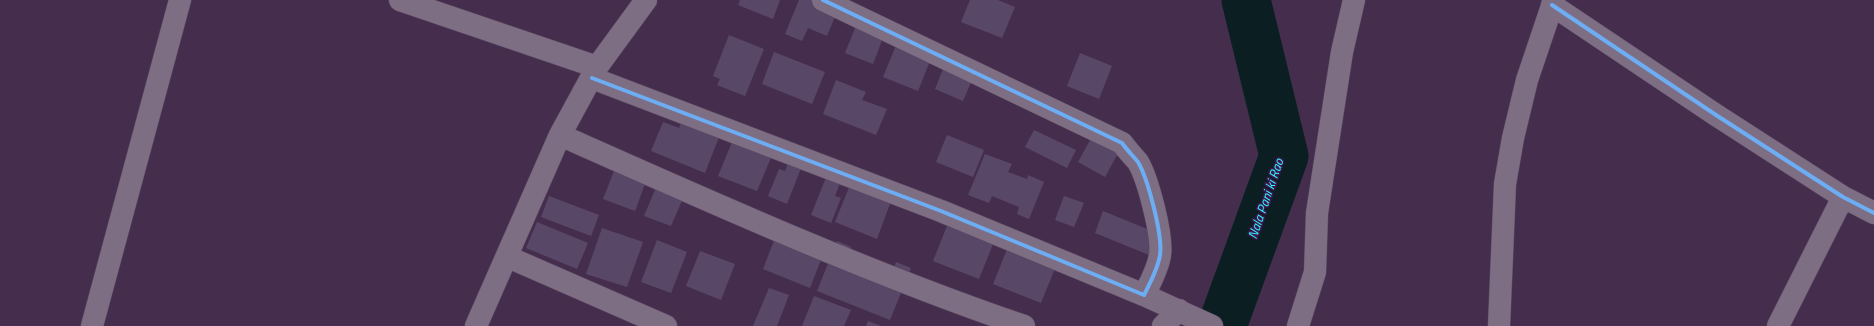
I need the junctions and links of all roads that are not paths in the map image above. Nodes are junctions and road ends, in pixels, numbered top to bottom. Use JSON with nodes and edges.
{"nodes":[{"id":1,"x":180,"y":0,"type":"edge"},
{"id":2,"x":400,"y":0,"type":"edge"},
{"id":3,"x":646,"y":0,"type":"edge"},
{"id":4,"x":823,"y":0,"type":"edge"},
{"id":5,"x":1354,"y":0,"type":"edge"},
{"id":6,"x":1553,"y":2,"type":"edge"},
{"id":7,"x":594,"y":73,"type":"junction"},
{"id":8,"x":560,"y":135,"type":"junction"},
{"id":9,"x":1843,"y":197,"type":"junction"},
{"id":10,"x":1874,"y":213,"type":"edge"},
{"id":11,"x":508,"y":257,"type":"junction"},
{"id":12,"x":1144,"y":295,"type":"junction"},
{"id":13,"x":1182,"y":312,"type":"junction"},
{"id":14,"x":972,"y":318,"type":"edge"},
{"id":15,"x":92,"y":326,"type":"edge"},
{"id":16,"x":476,"y":326,"type":"edge"},
{"id":17,"x":666,"y":326,"type":"edge"},
{"id":18,"x":1024,"y":326,"type":"edge"},
{"id":19,"x":1163,"y":326,"type":"edge"},
{"id":20,"x":1212,"y":326,"type":"edge"},
{"id":21,"x":1298,"y":326,"type":"edge"},
{"id":22,"x":1499,"y":326,"type":"edge"},
{"id":23,"x":1778,"y":326,"type":"edge"}],
"edges":[{"from":1,"to":15,"type":"street"},
{"from":2,"to":7,"type":"street"},
{"from":3,"to":7,"type":"street"},
{"from":4,"to":12,"type":"street"},
{"from":5,"to":21,"type":"street"},
{"from":6,"to":9,"type":"street"},
{"from":6,"to":22,"type":"street"},
{"from":7,"to":8,"type":"street"},
{"from":7,"to":12,"type":"street"},
{"from":8,"to":11,"type":"street"},
{"from":8,"to":14,"type":"street"},
{"from":9,"to":10,"type":"street"},
{"from":9,"to":23,"type":"street"},
{"from":11,"to":16,"type":"street"},
{"from":11,"to":17,"type":"street"},
{"from":12,"to":13,"type":"street"},
{"from":13,"to":19,"type":"street"},
{"from":13,"to":20,"type":"street"},
{"from":14,"to":18,"type":"street"}]}
